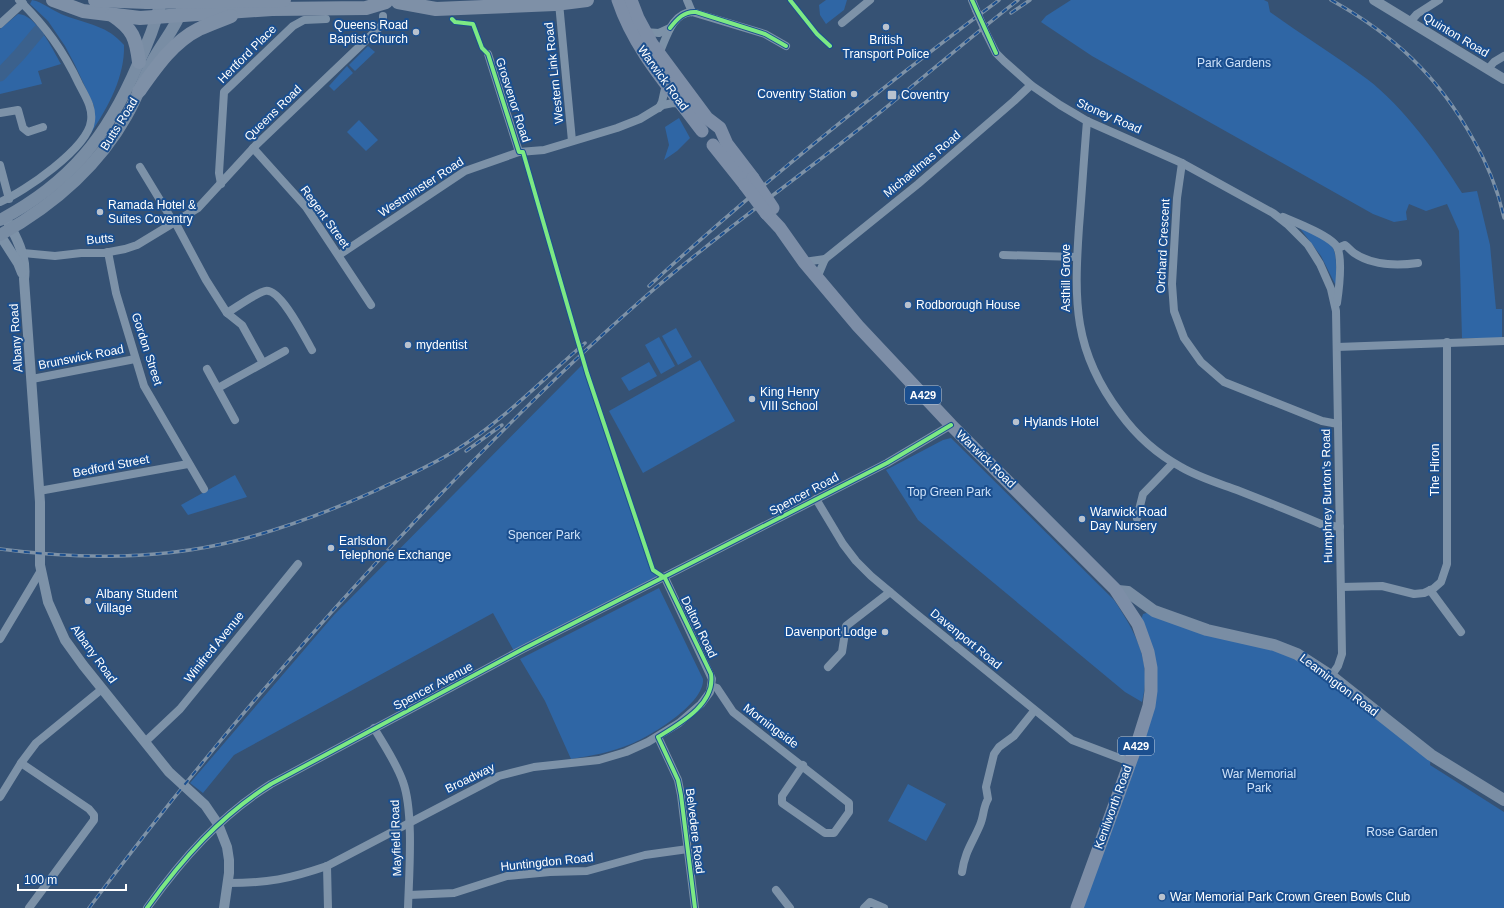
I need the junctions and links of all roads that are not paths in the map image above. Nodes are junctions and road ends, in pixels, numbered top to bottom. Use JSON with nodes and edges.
{"nodes":[{"id":1,"x":52,"y":0,"type":"edge"},
{"id":2,"x":95,"y":0,"type":"edge"},
{"id":3,"x":185,"y":0,"type":"edge"},
{"id":4,"x":284,"y":0,"type":"edge"},
{"id":5,"x":463,"y":0,"type":"edge"},
{"id":6,"x":587,"y":0,"type":"edge"},
{"id":7,"x":618,"y":0,"type":"edge"},
{"id":8,"x":631,"y":0,"type":"edge"},
{"id":9,"x":687,"y":0,"type":"edge"},
{"id":10,"x":870,"y":0,"type":"edge"},
{"id":11,"x":972,"y":0,"type":"edge"},
{"id":12,"x":1374,"y":0,"type":"edge"},
{"id":13,"x":1439,"y":0,"type":"edge"},
{"id":14,"x":21,"y":2,"type":"edge"},
{"id":15,"x":559,"y":3,"type":"junction"},
{"id":16,"x":157,"y":5,"type":"edge"},
{"id":17,"x":389,"y":7,"type":"junction"},
{"id":18,"x":240,"y":11,"type":"junction"},
{"id":19,"x":692,"y":12,"type":"junction"},
{"id":20,"x":111,"y":15,"type":"junction"},
{"id":21,"x":180,"y":16,"type":"junction"},
{"id":22,"x":326,"y":19,"type":"dead end"},
{"id":23,"x":1410,"y":22,"type":"junction"},
{"id":24,"x":842,"y":23,"type":"dead end"},
{"id":25,"x":0,"y":24,"type":"edge"},
{"id":26,"x":670,"y":28,"type":"junction"},
{"id":27,"x":644,"y":32,"type":"junction"},
{"id":28,"x":786,"y":46,"type":"dead end"},
{"id":29,"x":488,"y":54,"type":"dead end"},
{"id":30,"x":659,"y":54,"type":"junction"},
{"id":31,"x":1504,"y":56,"type":"edge"},
{"id":32,"x":139,"y":62,"type":"junction"},
{"id":33,"x":653,"y":68,"type":"junction"},
{"id":34,"x":1488,"y":70,"type":"junction"},
{"id":35,"x":1504,"y":80,"type":"edge"},
{"id":36,"x":666,"y":84,"type":"junction"},
{"id":37,"x":1030,"y":85,"type":"junction"},
{"id":38,"x":139,"y":91,"type":"junction"},
{"id":39,"x":682,"y":104,"type":"junction"},
{"id":40,"x":659,"y":108,"type":"junction"},
{"id":41,"x":0,"y":113,"type":"edge"},
{"id":42,"x":1087,"y":121,"type":"junction"},
{"id":43,"x":43,"y":126,"type":"dead end"},
{"id":44,"x":702,"y":131,"type":"junction"},
{"id":45,"x":717,"y":135,"type":"junction"},
{"id":46,"x":572,"y":141,"type":"junction"},
{"id":47,"x":253,"y":148,"type":"junction"},
{"id":48,"x":519,"y":152,"type":"junction"},
{"id":49,"x":1182,"y":163,"type":"junction"},
{"id":50,"x":0,"y":165,"type":"edge"},
{"id":51,"x":140,"y":167,"type":"dead end"},
{"id":52,"x":221,"y":184,"type":"junction"},
{"id":53,"x":8,"y":199,"type":"junction"},
{"id":54,"x":0,"y":202,"type":"edge"},
{"id":55,"x":1273,"y":213,"type":"junction"},
{"id":56,"x":2,"y":219,"type":"edge"},
{"id":57,"x":175,"y":222,"type":"junction"},
{"id":58,"x":11,"y":228,"type":"junction"},
{"id":59,"x":0,"y":235,"type":"edge"},
{"id":60,"x":1338,"y":248,"type":"junction"},
{"id":61,"x":108,"y":252,"type":"junction"},
{"id":62,"x":23,"y":253,"type":"junction"},
{"id":63,"x":339,"y":255,"type":"junction"},
{"id":64,"x":1003,"y":255,"type":"dead end"},
{"id":65,"x":1077,"y":257,"type":"junction"},
{"id":66,"x":825,"y":259,"type":"junction"},
{"id":67,"x":804,"y":262,"type":"junction"},
{"id":68,"x":1418,"y":263,"type":"dead end"},
{"id":69,"x":1320,"y":264,"type":"joint"},
{"id":70,"x":817,"y":278,"type":"junction"},
{"id":71,"x":24,"y":279,"type":"junction"},
{"id":72,"x":371,"y":305,"type":"dead end"},
{"id":73,"x":1336,"y":312,"type":"junction"},
{"id":74,"x":226,"y":313,"type":"junction"},
{"id":75,"x":1504,"y":341,"type":"edge"},
{"id":76,"x":1447,"y":342,"type":"junction"},
{"id":77,"x":1336,"y":347,"type":"junction"},
{"id":78,"x":312,"y":350,"type":"dead end"},
{"id":79,"x":285,"y":351,"type":"dead end"},
{"id":80,"x":135,"y":359,"type":"junction"},
{"id":81,"x":263,"y":363,"type":"junction"},
{"id":82,"x":207,"y":369,"type":"dead end"},
{"id":83,"x":32,"y":379,"type":"junction"},
{"id":84,"x":218,"y":388,"type":"junction"},
{"id":85,"x":235,"y":420,"type":"dead end"},
{"id":86,"x":1338,"y":424,"type":"junction"},
{"id":87,"x":952,"y":425,"type":"junction"},
{"id":88,"x":1173,"y":463,"type":"junction"},
{"id":89,"x":188,"y":464,"type":"junction"},
{"id":90,"x":204,"y":489,"type":"dead end"},
{"id":91,"x":39,"y":491,"type":"junction"},
{"id":92,"x":816,"y":499,"type":"junction"},
{"id":93,"x":1137,"y":518,"type":"dead end"},
{"id":94,"x":1340,"y":527,"type":"junction"},
{"id":95,"x":298,"y":564,"type":"dead end"},
{"id":96,"x":40,"y":572,"type":"junction"},
{"id":97,"x":665,"y":578,"type":"junction"},
{"id":98,"x":1341,"y":587,"type":"junction"},
{"id":99,"x":1430,"y":590,"type":"junction"},
{"id":100,"x":1118,"y":591,"type":"junction"},
{"id":101,"x":890,"y":592,"type":"junction"},
{"id":102,"x":1143,"y":613,"type":"junction"},
{"id":103,"x":1461,"y":632,"type":"dead end"},
{"id":104,"x":0,"y":639,"type":"edge"},
{"id":105,"x":828,"y":668,"type":"dead end"},
{"id":106,"x":1331,"y":676,"type":"junction"},
{"id":107,"x":712,"y":686,"type":"junction"},
{"id":108,"x":102,"y":689,"type":"junction"},
{"id":109,"x":1034,"y":711,"type":"junction"},
{"id":110,"x":374,"y":728,"type":"junction"},
{"id":111,"x":658,"y":737,"type":"junction"},
{"id":112,"x":145,"y":742,"type":"junction"},
{"id":113,"x":1130,"y":762,"type":"junction"},
{"id":114,"x":21,"y":763,"type":"junction"},
{"id":115,"x":803,"y":765,"type":"junction"},
{"id":116,"x":0,"y":797,"type":"edge"},
{"id":117,"x":1504,"y":800,"type":"edge"},
{"id":118,"x":409,"y":822,"type":"junction"},
{"id":119,"x":218,"y":824,"type":"junction"},
{"id":120,"x":688,"y":849,"type":"junction"},
{"id":121,"x":327,"y":866,"type":"junction"},
{"id":122,"x":962,"y":872,"type":"dead end"},
{"id":123,"x":228,"y":883,"type":"junction"},
{"id":124,"x":776,"y":890,"type":"dead end"},
{"id":125,"x":409,"y":895,"type":"junction"},
{"id":126,"x":29,"y":908,"type":"edge"},
{"id":127,"x":147,"y":908,"type":"edge"},
{"id":128,"x":224,"y":908,"type":"edge"},
{"id":129,"x":328,"y":908,"type":"edge"},
{"id":130,"x":408,"y":908,"type":"edge"},
{"id":131,"x":695,"y":908,"type":"edge"},
{"id":132,"x":790,"y":908,"type":"edge"},
{"id":133,"x":864,"y":908,"type":"edge"},
{"id":134,"x":884,"y":908,"type":"edge"},
{"id":135,"x":1077,"y":908,"type":"edge"}],
"edges":[{"from":1,"to":20,"type":"highway"},
{"from":2,"to":16,"type":"highway"},
{"from":3,"to":21,"type":"main road","name":"Butts Road"},
{"from":4,"to":16,"type":"highway","bridge":true},
{"from":4,"to":17,"type":"highway"},
{"from":5,"to":17,"type":"highway"},
{"from":6,"to":15,"type":"highway"},
{"from":7,"to":33,"type":"main road","name":"Warwick Road","number":"A429"},
{"from":8,"to":27,"type":"main road","name":"Warwick Road","number":"A429"},
{"from":9,"to":19,"type":"street"},
{"from":10,"to":24,"type":"street"},
{"from":11,"to":37,"type":"street","name":"Stoney Road","bridge":true},
{"from":12,"to":23,"type":"street","name":"Quinton Road"},
{"from":13,"to":23,"type":"street"},
{"from":14,"to":25,"type":"street"},
{"from":14,"to":53,"type":"street"},
{"from":15,"to":17,"type":"highway"},
{"from":15,"to":46,"type":"street","name":"Western Link Road"},
{"from":16,"to":20,"type":"highway"},
{"from":16,"to":21,"type":"highway"},
{"from":16,"to":32,"type":"main road","name":"Butts Road"},
{"from":17,"to":18,"type":"highway"},
{"from":17,"to":47,"type":"street","name":"Queens Road"},
{"from":18,"to":21,"type":"highway"},
{"from":18,"to":38,"type":"highway"},
{"from":19,"to":26,"type":"street"},
{"from":19,"to":28,"type":"street"},
{"from":20,"to":32,"type":"highway"},
{"from":21,"to":38,"type":"main road","name":"Butts Road"},
{"from":22,"to":52,"type":"street","name":"Hertford Place"},
{"from":23,"to":34,"type":"street","name":"Quinton Road"},
{"from":26,"to":27,"type":"street"},
{"from":26,"to":30,"type":"street"},
{"from":27,"to":30,"type":"main road","name":"Warwick Road","number":"A429"},
{"from":29,"to":48,"type":"street","name":"Grosvenor Road"},
{"from":30,"to":33,"type":"street"},
{"from":30,"to":45,"type":"main road","name":"Warwick Road","number":"A429"},
{"from":31,"to":34,"type":"street"},
{"from":32,"to":56,"type":"main road","name":"Butts Road"},
{"from":33,"to":36,"type":"main road","name":"Warwick Road","number":"A429"},
{"from":34,"to":35,"type":"street","name":"Quinton Road"},
{"from":36,"to":39,"type":"main road","name":"Warwick Road","number":"A429"},
{"from":36,"to":40,"type":"street"},
{"from":37,"to":42,"type":"street","name":"Stoney Road"},
{"from":37,"to":66,"type":"street","name":"Michaelmas Road"},
{"from":38,"to":58,"type":"main road","name":"Butts Road"},
{"from":39,"to":40,"type":"street","name":"Westminster Road"},
{"from":39,"to":44,"type":"main road","name":"Warwick Road","number":"A429"},
{"from":40,"to":46,"type":"street","name":"Westminster Road"},
{"from":41,"to":43,"type":"street"},
{"from":42,"to":49,"type":"street","name":"Stoney Road"},
{"from":42,"to":65,"type":"street","name":"Asthill Grove"},
{"from":44,"to":45,"type":"main road"},
{"from":44,"to":45,"type":"main road","name":"Warwick Road","number":"A429"},
{"from":45,"to":67,"type":"main road","name":"Warwick Road","number":"A429","bridge":true},
{"from":46,"to":48,"type":"street","name":"Westminster Road"},
{"from":47,"to":52,"type":"street","name":"Queens Road"},
{"from":47,"to":63,"type":"street","name":"Regent Street"},
{"from":48,"to":63,"type":"street","name":"Westminster Road"},
{"from":49,"to":55,"type":"street","name":"Stoney Road"},
{"from":49,"to":86,"type":"street","name":"Orchard Crescent"},
{"from":50,"to":53,"type":"street"},
{"from":51,"to":57,"type":"street"},
{"from":52,"to":57,"type":"street","name":"Queens Road"},
{"from":53,"to":54,"type":"street"},
{"from":55,"to":60,"type":"street","name":"Stoney Road"},
{"from":55,"to":69,"type":"street","name":"Stoney Road"},
{"from":56,"to":58,"type":"street","name":"Albany Road"},
{"from":57,"to":61,"type":"street","name":"Butts"},
{"from":57,"to":74,"type":"street"},
{"from":58,"to":59,"type":"main road","name":"Butts Road"},
{"from":58,"to":62,"type":"street","name":"Albany Road"},
{"from":59,"to":71,"type":"street","name":"Albany Road"},
{"from":60,"to":68,"type":"street","name":"Stoney Road"},
{"from":60,"to":73,"type":"street","name":"Humphrey Burton's Road"},
{"from":61,"to":62,"type":"street","name":"Butts"},
{"from":61,"to":80,"type":"street","name":"Gordon Street"},
{"from":62,"to":71,"type":"street","name":"Albany Road"},
{"from":63,"to":72,"type":"street","name":"Regent Street"},
{"from":64,"to":65,"type":"street"},
{"from":65,"to":88,"type":"street","name":"Asthill Grove"},
{"from":66,"to":67,"type":"street"},
{"from":66,"to":70,"type":"street","name":"Michaelmas Road"},
{"from":67,"to":70,"type":"main road","name":"Warwick Road","number":"A429"},
{"from":69,"to":73,"type":"street","name":"Humphrey Burton's Road"},
{"from":70,"to":87,"type":"main road","name":"Warwick Road","number":"A429"},
{"from":71,"to":83,"type":"street","name":"Albany Road"},
{"from":73,"to":77,"type":"street","name":"Humphrey Burton's Road"},
{"from":74,"to":78,"type":"street"},
{"from":74,"to":81,"type":"street"},
{"from":75,"to":76,"type":"street"},
{"from":76,"to":77,"type":"street"},
{"from":76,"to":99,"type":"street","name":"The Hiron"},
{"from":77,"to":86,"type":"street","name":"Humphrey Burton's Road"},
{"from":79,"to":81,"type":"street"},
{"from":80,"to":83,"type":"street","name":"Brunswick Road"},
{"from":80,"to":89,"type":"street","name":"Gordon Street"},
{"from":81,"to":84,"type":"street"},
{"from":82,"to":84,"type":"street"},
{"from":83,"to":91,"type":"street","name":"Albany Road"},
{"from":84,"to":85,"type":"street"},
{"from":86,"to":94,"type":"street","name":"Humphrey Burton's Road"},
{"from":87,"to":92,"type":"street","name":"Spencer Road"},
{"from":87,"to":100,"type":"main road","name":"Warwick Road","number":"A429"},
{"from":88,"to":93,"type":"street"},
{"from":88,"to":94,"type":"street","name":"Asthill Grove"},
{"from":89,"to":90,"type":"street","name":"Gordon Street"},
{"from":89,"to":91,"type":"street","name":"Bedford Street"},
{"from":91,"to":96,"type":"street","name":"Albany Road"},
{"from":92,"to":97,"type":"street","name":"Spencer Road"},
{"from":92,"to":101,"type":"street","name":"Davenport Road"},
{"from":94,"to":98,"type":"street","name":"Humphrey Burton's Road"},
{"from":95,"to":112,"type":"street","name":"Winifred Avenue"},
{"from":96,"to":104,"type":"street"},
{"from":96,"to":108,"type":"street","name":"Albany Road"},
{"from":97,"to":107,"type":"street","name":"Dalton Road"},
{"from":97,"to":110,"type":"street","name":"Spencer Avenue"},
{"from":98,"to":99,"type":"street"},
{"from":98,"to":106,"type":"street","name":"Humphrey Burton's Road"},
{"from":99,"to":103,"type":"street"},
{"from":100,"to":102,"type":"main road","name":"Warwick Road","number":"A429"},
{"from":100,"to":102,"type":"main road","name":"Leamington Road"},
{"from":101,"to":105,"type":"street"},
{"from":101,"to":109,"type":"street","name":"Davenport Road"},
{"from":102,"to":106,"type":"main road","name":"Leamington Road"},
{"from":102,"to":113,"type":"main road","name":"Kenilworth Road","number":"A429"},
{"from":106,"to":117,"type":"main road","name":"Leamington Road"},
{"from":107,"to":111,"type":"street","name":"Broadway"},
{"from":107,"to":115,"type":"street","name":"Morningside"},
{"from":108,"to":112,"type":"street","name":"Albany Road"},
{"from":108,"to":114,"type":"street"},
{"from":109,"to":113,"type":"street","name":"Davenport Road"},
{"from":109,"to":122,"type":"street"},
{"from":110,"to":118,"type":"street","name":"Mayfield Road"},
{"from":110,"to":119,"type":"street","name":"Spencer Avenue"},
{"from":111,"to":118,"type":"street","name":"Broadway"},
{"from":111,"to":120,"type":"street","name":"Belvedere Road"},
{"from":112,"to":119,"type":"street","name":"Albany Road"},
{"from":113,"to":135,"type":"main road","name":"Kenilworth Road","number":"A429"},
{"from":114,"to":116,"type":"street"},
{"from":114,"to":126,"type":"street"},
{"from":115,"to":115,"type":"street","name":"Morningside"},
{"from":118,"to":121,"type":"street","name":"Broadway"},
{"from":118,"to":125,"type":"street","name":"Mayfield Road"},
{"from":119,"to":123,"type":"street","name":"Albany Road"},
{"from":119,"to":127,"type":"street","name":"Spencer Avenue"},
{"from":120,"to":125,"type":"street","name":"Huntingdon Road"},
{"from":120,"to":131,"type":"street","name":"Belvedere Road"},
{"from":121,"to":123,"type":"street","name":"Broadway"},
{"from":121,"to":129,"type":"street"},
{"from":123,"to":128,"type":"street","name":"Albany Road"},
{"from":124,"to":132,"type":"street"},
{"from":125,"to":130,"type":"street","name":"Mayfield Road"},
{"from":133,"to":134,"type":"street"}]}
